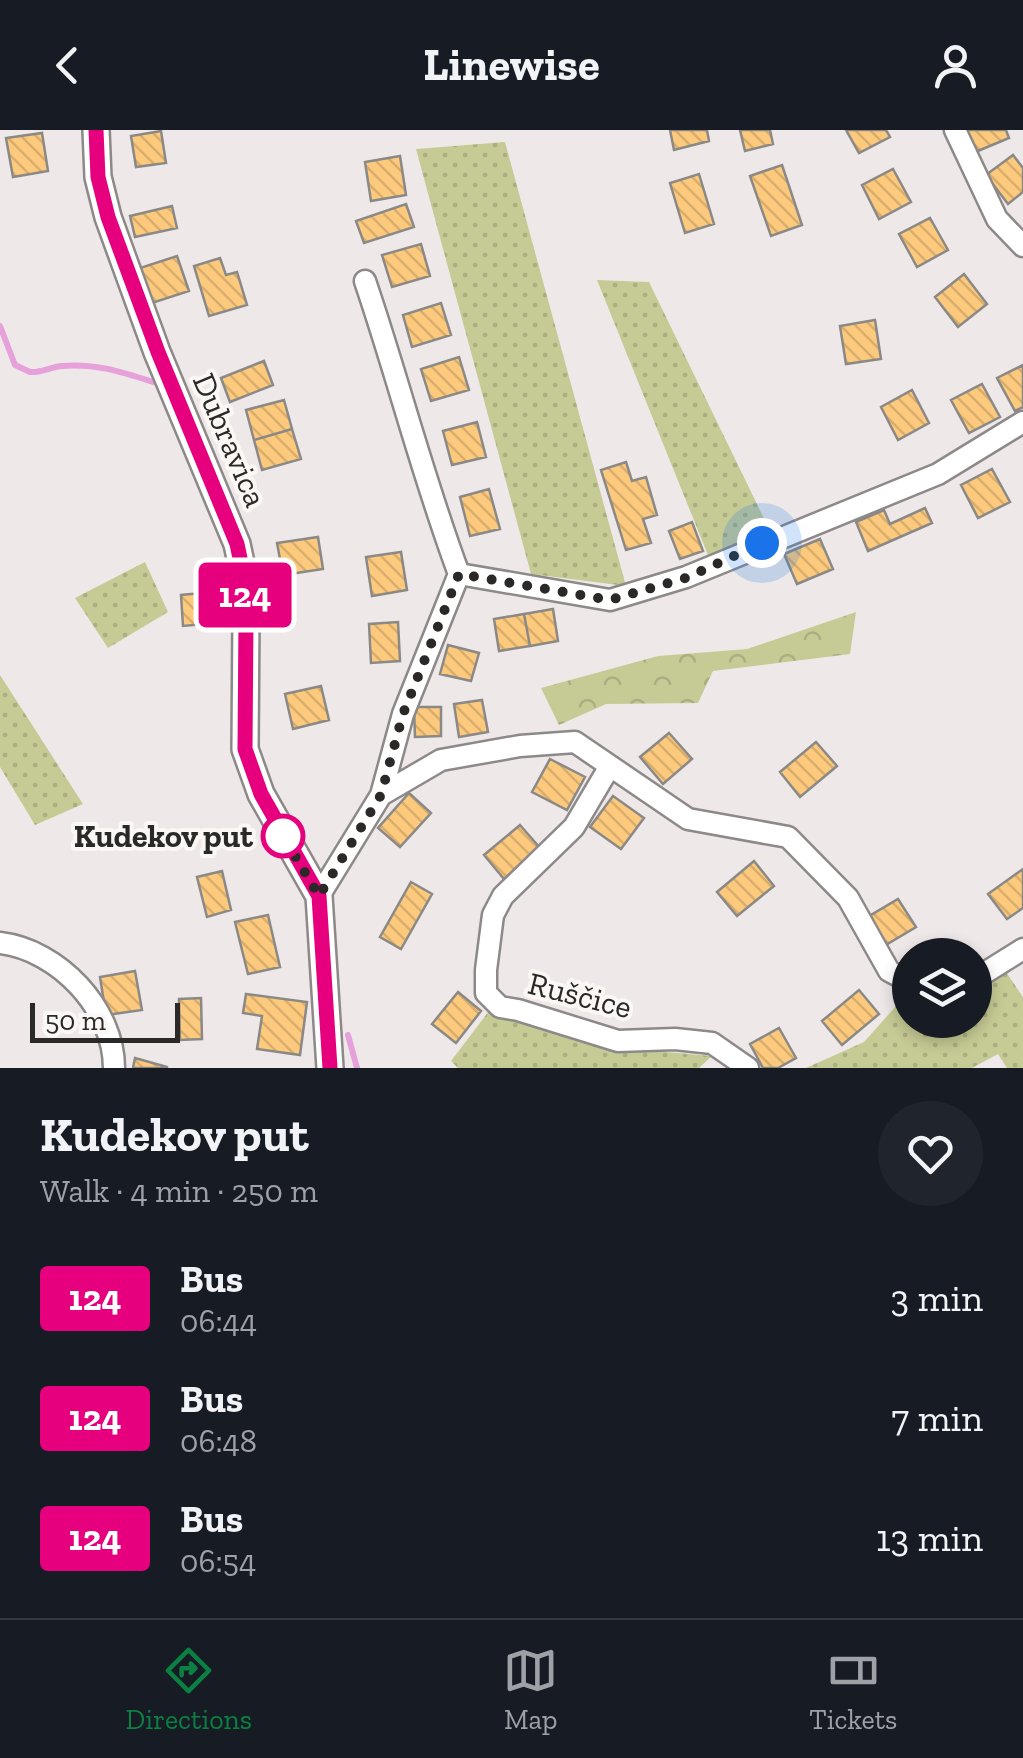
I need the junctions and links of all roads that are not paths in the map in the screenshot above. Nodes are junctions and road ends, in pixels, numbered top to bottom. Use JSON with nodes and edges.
{"nodes":[{"id":1,"x":96,"y":130,"type":"edge"},
{"id":2,"x":955,"y":130,"type":"edge"},
{"id":3,"x":1023,"y":246,"type":"edge"},
{"id":4,"x":365,"y":282,"type":"dead end"},
{"id":5,"x":1023,"y":422,"type":"edge"},
{"id":6,"x":459,"y":574,"type":"junction"},
{"id":7,"x":610,"y":766,"type":"junction"},
{"id":8,"x":381,"y":795,"type":"junction"},
{"id":9,"x":319,"y":896,"type":"junction"},
{"id":10,"x":0,"y":942,"type":"edge"},
{"id":11,"x":1023,"y":949,"type":"edge"},
{"id":12,"x":992,"y":968,"type":"edge"},
{"id":13,"x":892,"y":972,"type":"edge"},
{"id":14,"x":114,"y":1068,"type":"edge"},
{"id":15,"x":330,"y":1068,"type":"edge"},
{"id":16,"x":748,"y":1068,"type":"edge"}],
"edges":[{"from":1,"to":9,"type":"street","name":"Dubravica"},
{"from":2,"to":3,"type":"street"},
{"from":4,"to":6,"type":"street"},
{"from":5,"to":6,"type":"street"},
{"from":6,"to":8,"type":"street"},
{"from":7,"to":8,"type":"street"},
{"from":7,"to":13,"type":"street"},
{"from":7,"to":16,"type":"street","name":"Ruščice"},
{"from":8,"to":9,"type":"street"},
{"from":9,"to":15,"type":"street","name":"Dubravica"},
{"from":10,"to":14,"type":"street"},
{"from":11,"to":12,"type":"street"}]}
